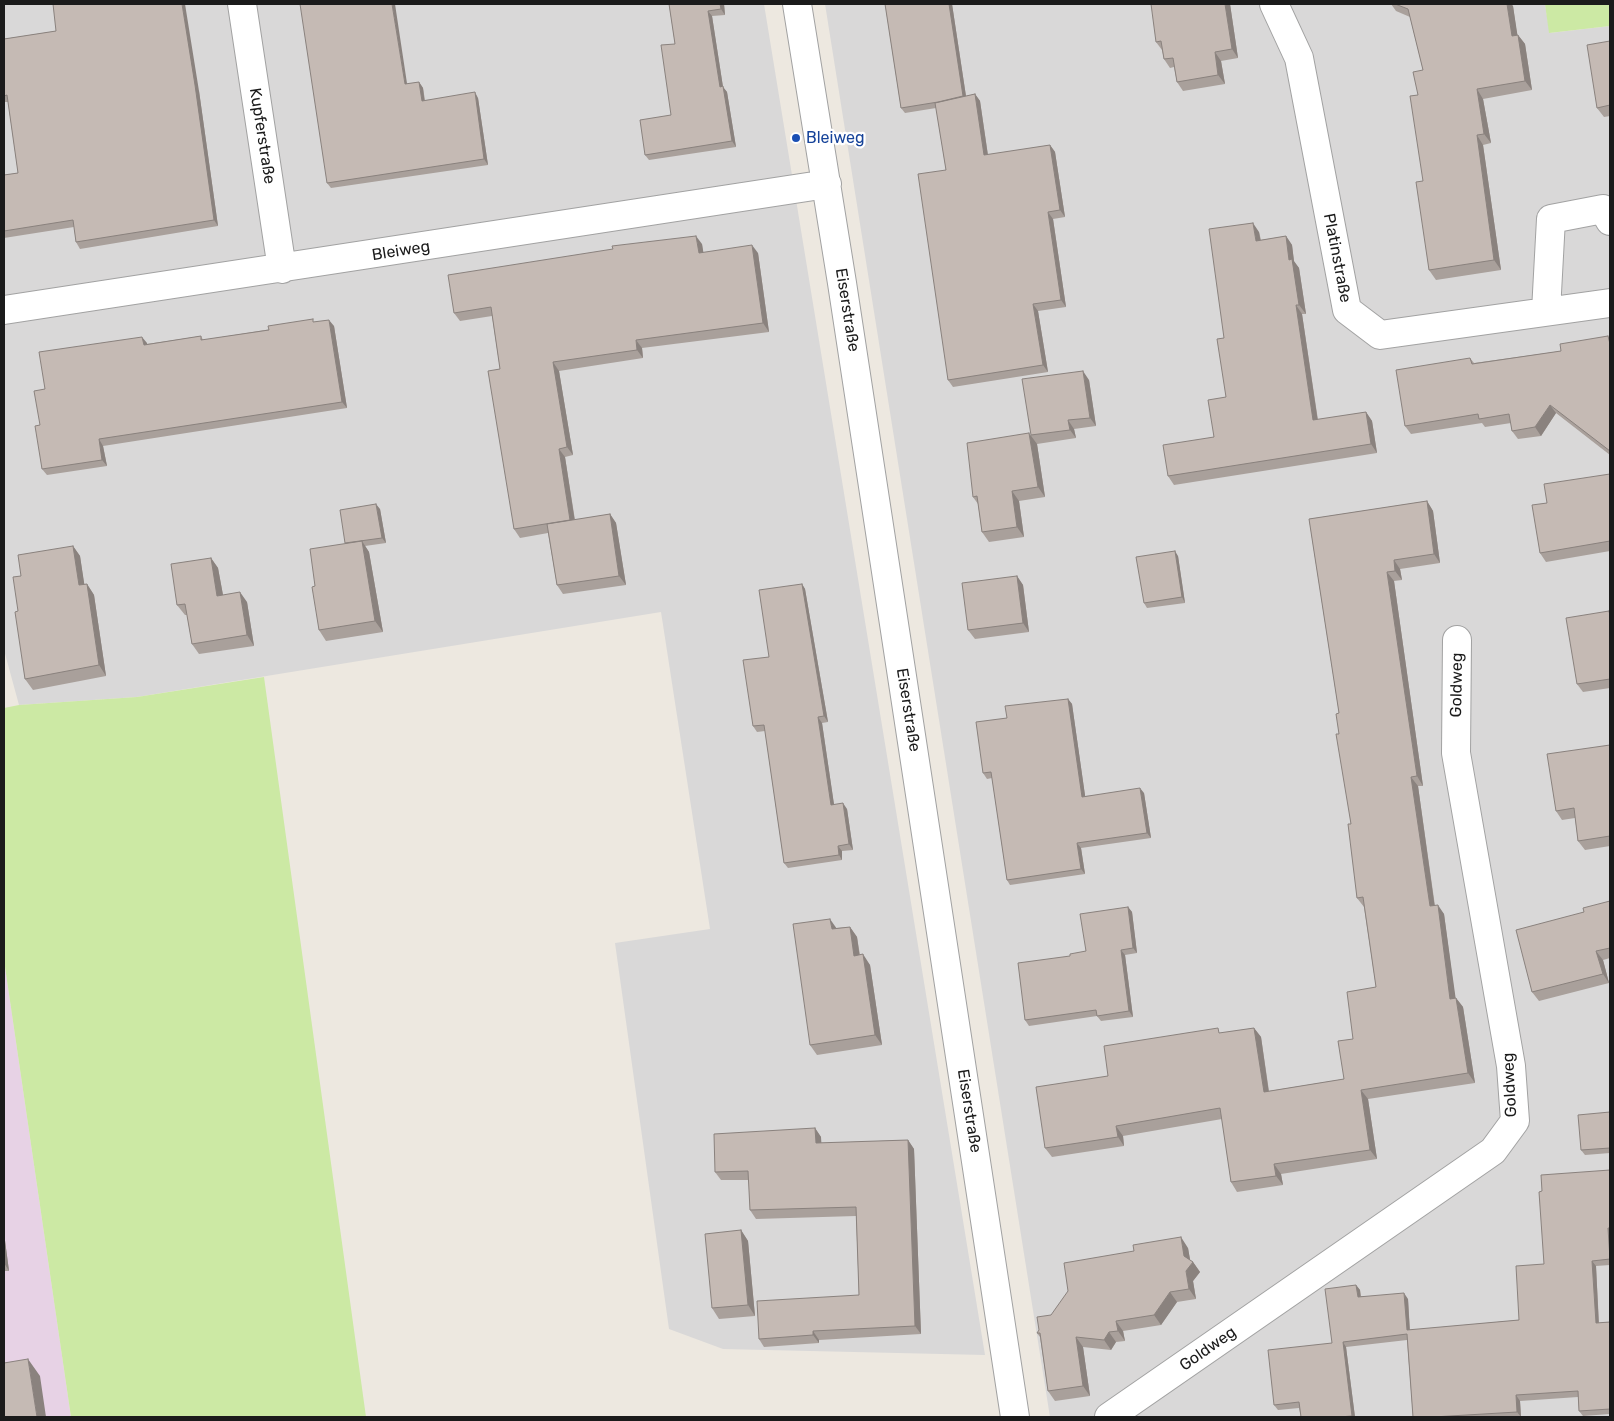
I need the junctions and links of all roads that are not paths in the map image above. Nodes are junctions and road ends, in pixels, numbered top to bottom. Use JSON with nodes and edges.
{"nodes":[{"id":1,"x":242,"y":4,"type":"edge"},
{"id":2,"x":797,"y":4,"type":"edge"},
{"id":3,"x":1274,"y":4,"type":"edge"},
{"id":4,"x":827,"y":184,"type":"junction"},
{"id":5,"x":1610,"y":221,"type":"edge"},
{"id":6,"x":282,"y":269,"type":"junction"},
{"id":7,"x":1610,"y":303,"type":"edge"},
{"id":8,"x":4,"y":310,"type":"edge"},
{"id":9,"x":1546,"y":311,"type":"junction"},
{"id":10,"x":1457,"y":640,"type":"dead end"},
{"id":11,"x":1015,"y":1417,"type":"edge"},
{"id":12,"x":1109,"y":1417,"type":"edge"}],
"edges":[{"from":1,"to":6,"type":"street","name":"Kupferstraße"},
{"from":2,"to":4,"type":"street","name":"Eiserstraße"},
{"from":3,"to":9,"type":"street","name":"Platinstraße"},
{"from":4,"to":6,"type":"street","name":"Bleiweg"},
{"from":4,"to":11,"type":"street","name":"Eiserstraße"},
{"from":5,"to":9,"type":"street"},
{"from":6,"to":8,"type":"street","name":"Bleiweg"},
{"from":7,"to":9,"type":"street","name":"Platinstraße"},
{"from":10,"to":12,"type":"street","name":"Goldweg"}]}
